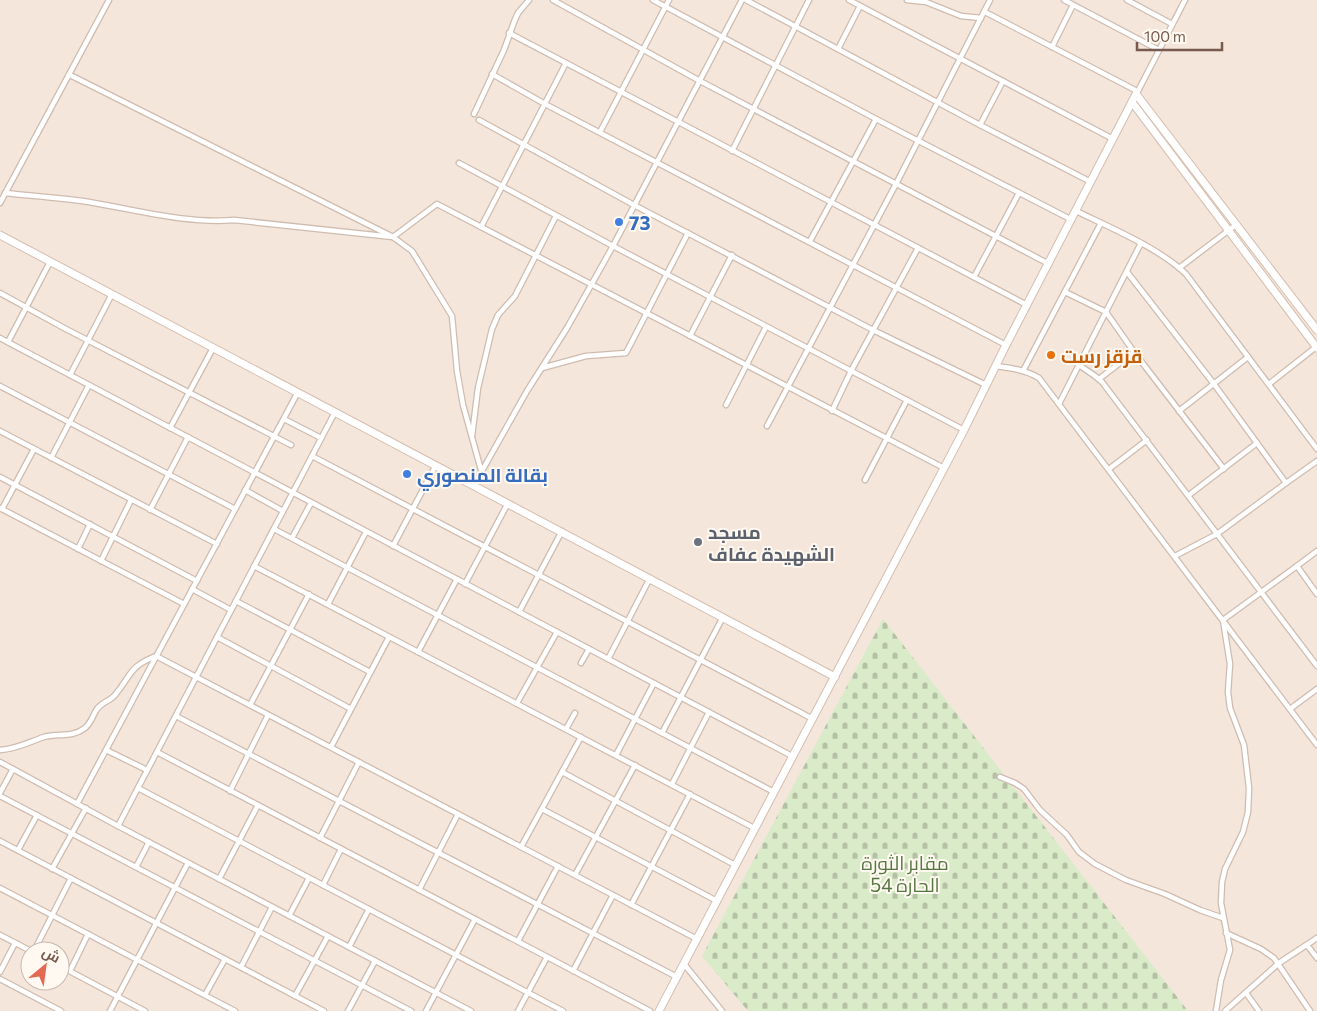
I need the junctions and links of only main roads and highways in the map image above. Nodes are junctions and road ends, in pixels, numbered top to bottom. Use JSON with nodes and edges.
{"nodes":[{"id":1,"x":1132,"y":102,"type":"junction"},
{"id":2,"x":0,"y":235,"type":"edge"},
{"id":3,"x":1317,"y":330,"type":"edge"},
{"id":4,"x":1317,"y":348,"type":"edge"},
{"id":5,"x":835,"y":677,"type":"junction"},
{"id":6,"x":660,"y":1011,"type":"edge"}],
"edges":[{"from":1,"to":3,"type":"main road"},
{"from":1,"to":4,"type":"main road"},
{"from":1,"to":5,"type":"main road"},
{"from":2,"to":5,"type":"main road"},
{"from":5,"to":6,"type":"main road"}]}
